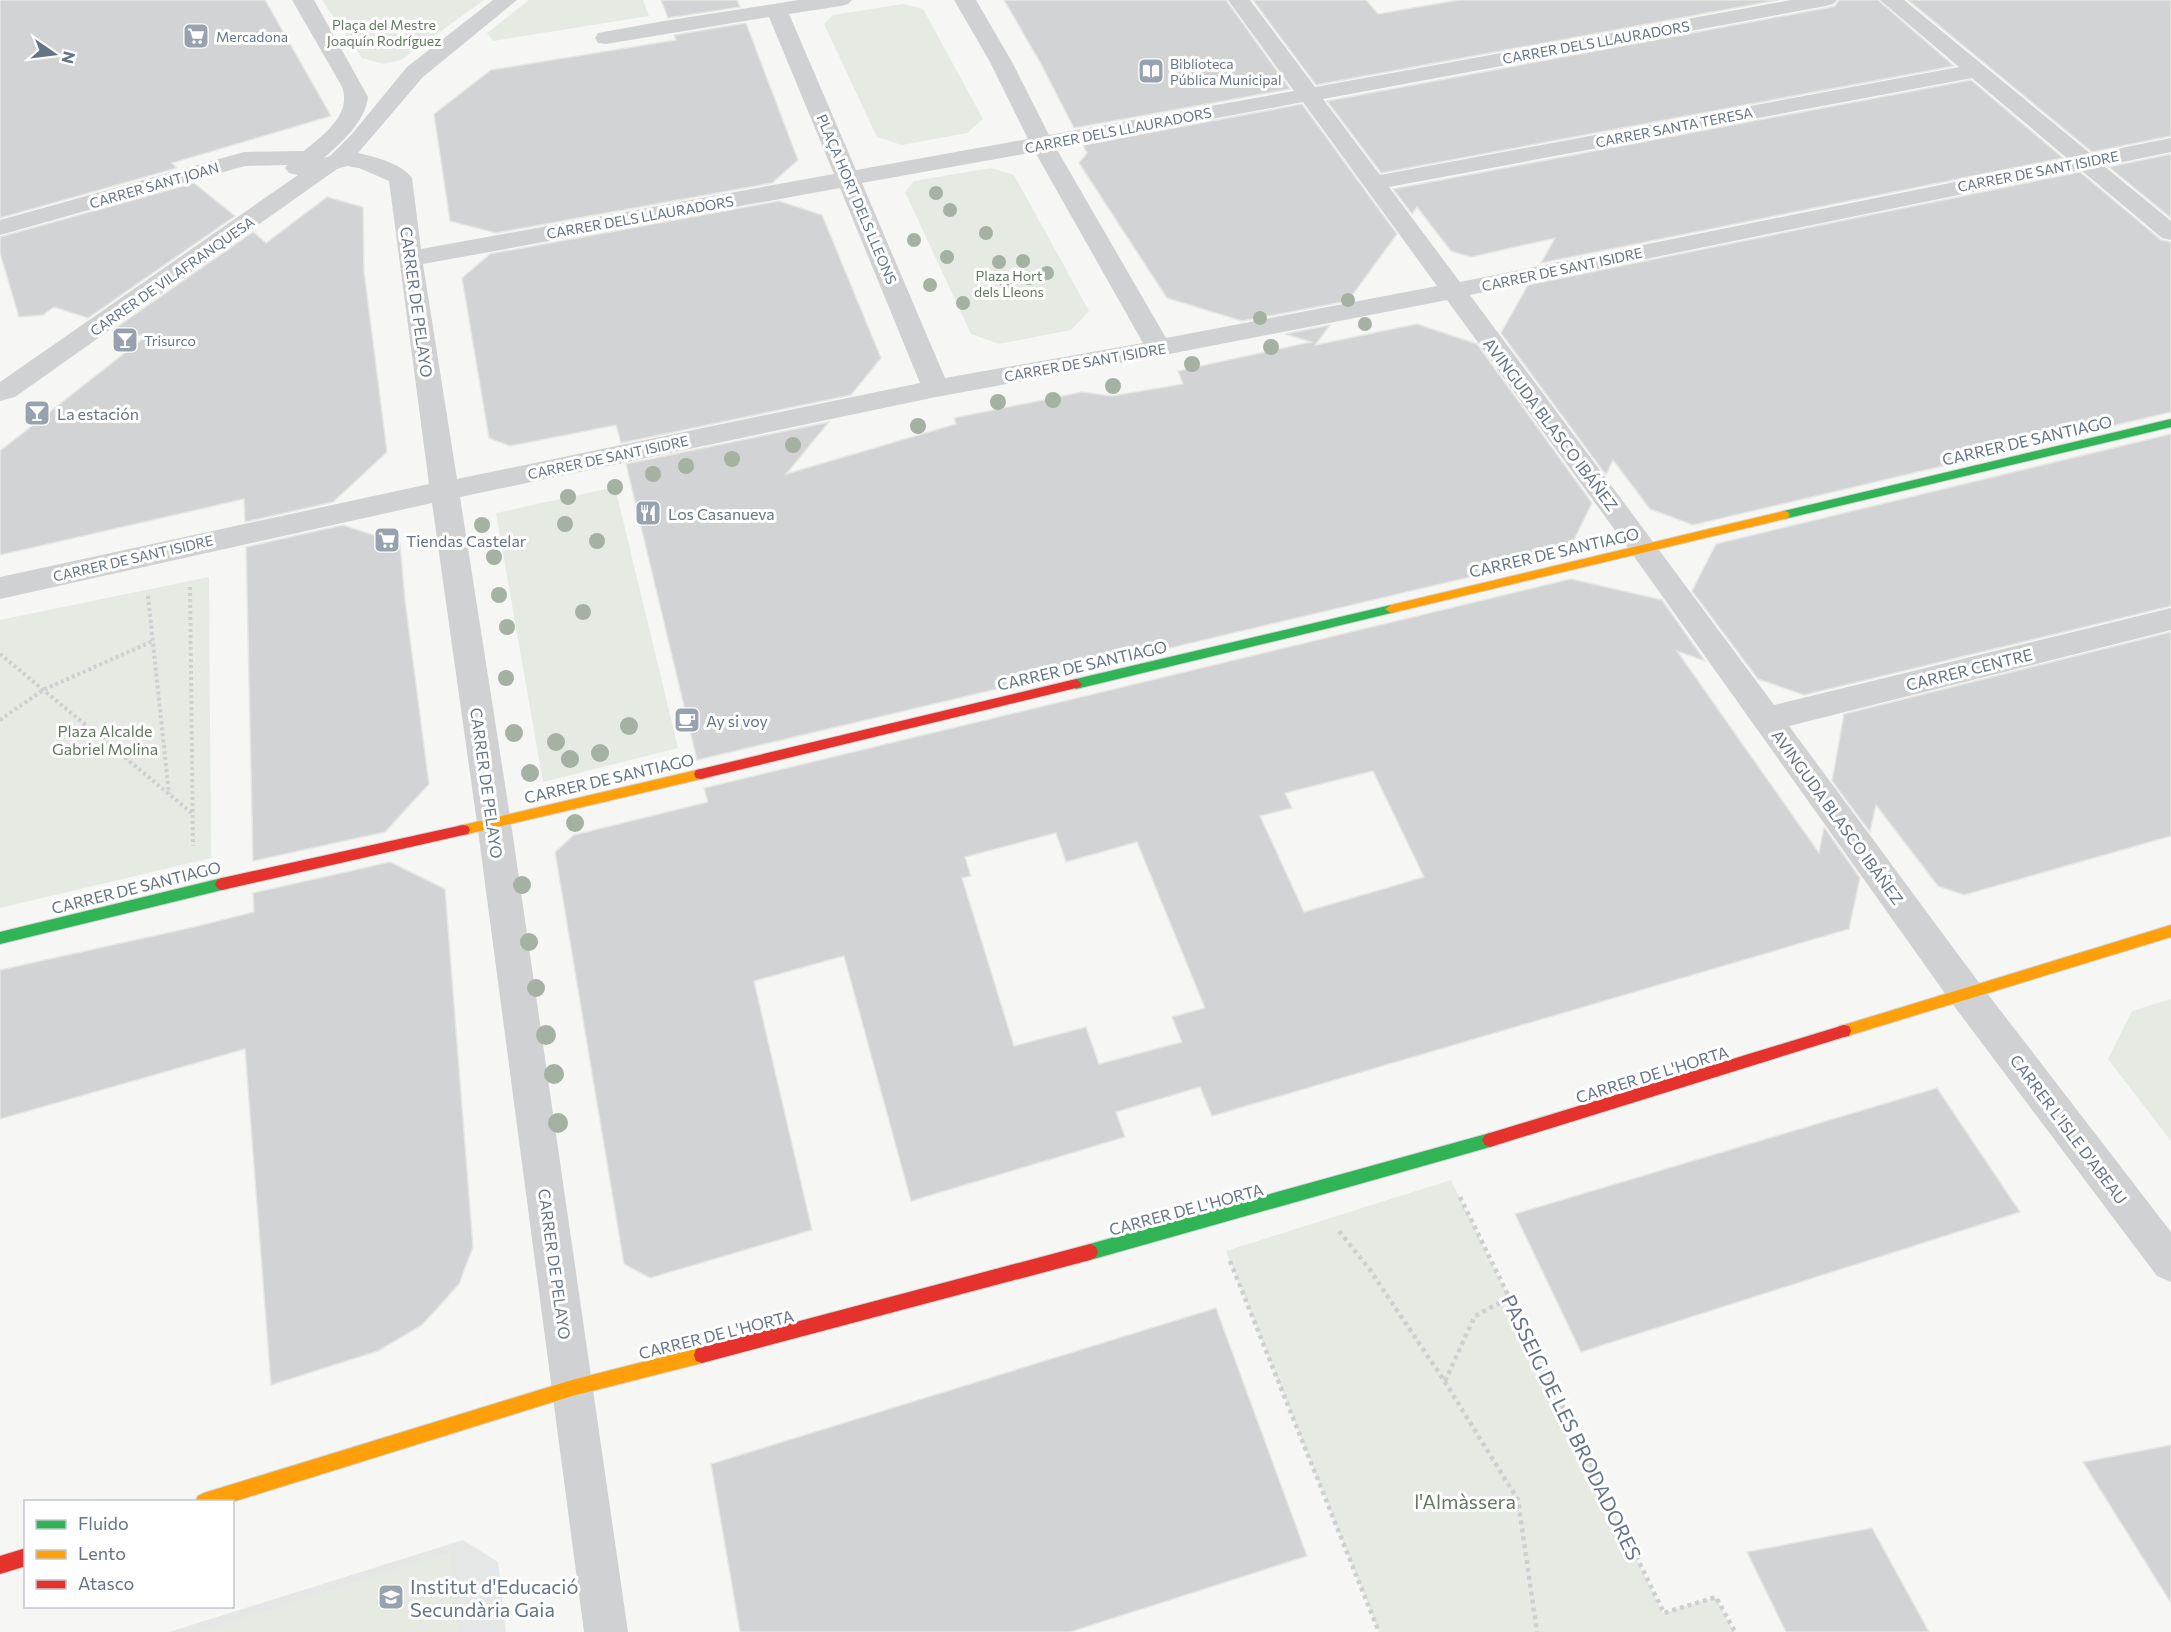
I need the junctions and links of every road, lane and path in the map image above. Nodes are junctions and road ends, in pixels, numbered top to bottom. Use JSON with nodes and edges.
{"nodes":[{"id":1,"x":303,"y":0,"type":"edge"},
{"id":2,"x":506,"y":0,"type":"edge"},
{"id":3,"x":841,"y":0,"type":"edge"},
{"id":4,"x":965,"y":0,"type":"edge"},
{"id":5,"x":1239,"y":0,"type":"edge"},
{"id":6,"x":1826,"y":0,"type":"edge"},
{"id":7,"x":1891,"y":0,"type":"edge"},
{"id":8,"x":777,"y":10,"type":"junction"},
{"id":9,"x":606,"y":38,"type":"dead end"},
{"id":10,"x":1975,"y":71,"type":"junction"},
{"id":11,"x":1308,"y":94,"type":"junction"},
{"id":12,"x":1042,"y":144,"type":"junction"},
{"id":13,"x":2171,"y":145,"type":"edge"},
{"id":14,"x":310,"y":158,"type":"junction"},
{"id":15,"x":337,"y":160,"type":"junction"},
{"id":16,"x":2085,"y":161,"type":"junction"},
{"id":17,"x":848,"y":178,"type":"junction"},
{"id":18,"x":1373,"y":183,"type":"junction"},
{"id":19,"x":0,"y":228,"type":"edge"},
{"id":20,"x":2171,"y":233,"type":"edge"},
{"id":21,"x":410,"y":259,"type":"junction"},
{"id":22,"x":1453,"y":291,"type":"junction"},
{"id":23,"x":1158,"y":348,"type":"junction"},
{"id":24,"x":1,"y":387,"type":"edge"},
{"id":25,"x":936,"y":388,"type":"junction"},
{"id":26,"x":2171,"y":423,"type":"edge"},
{"id":27,"x":444,"y":492,"type":"junction"},
{"id":28,"x":181,"y":547,"type":"junction"},
{"id":29,"x":1643,"y":548,"type":"junction"},
{"id":30,"x":0,"y":588,"type":"edge"},
{"id":31,"x":148,"y":590,"type":"dead end"},
{"id":32,"x":2171,"y":619,"type":"edge"},
{"id":33,"x":153,"y":641,"type":"junction"},
{"id":34,"x":0,"y":654,"type":"edge"},
{"id":35,"x":43,"y":690,"type":"junction"},
{"id":36,"x":1767,"y":719,"type":"junction"},
{"id":37,"x":0,"y":720,"type":"edge"},
{"id":38,"x":169,"y":794,"type":"junction"},
{"id":39,"x":193,"y":814,"type":"junction"},
{"id":40,"x":494,"y":823,"type":"junction"},
{"id":41,"x":199,"y":888,"type":"junction"},
{"id":42,"x":2171,"y":931,"type":"edge"},
{"id":43,"x":0,"y":938,"type":"edge"},
{"id":44,"x":1967,"y":995,"type":"junction"},
{"id":45,"x":1439,"y":1156,"type":"junction"},
{"id":46,"x":1308,"y":1194,"type":"junction"},
{"id":47,"x":1213,"y":1218,"type":"junction"},
{"id":48,"x":2171,"y":1263,"type":"edge"},
{"id":49,"x":1509,"y":1298,"type":"junction"},
{"id":50,"x":1445,"y":1382,"type":"junction"},
{"id":51,"x":572,"y":1388,"type":"junction"},
{"id":52,"x":210,"y":1500,"type":"edge"},
{"id":53,"x":24,"y":1558,"type":"edge"},
{"id":54,"x":0,"y":1565,"type":"edge"},
{"id":55,"x":606,"y":1632,"type":"edge"},
{"id":56,"x":1379,"y":1632,"type":"edge"},
{"id":57,"x":1537,"y":1632,"type":"edge"},
{"id":58,"x":1735,"y":1632,"type":"edge"}],
"edges":[{"from":1,"to":14,"type":"street","name":"CARRER DE VILAFRANQUESA"},
{"from":2,"to":15,"type":"street","name":"CARRER DE VILAFRANQUESA"},
{"from":3,"to":8,"type":"street"},
{"from":4,"to":12,"type":"street"},
{"from":5,"to":11,"type":"street","name":"AVINGUDA BLASCO IBÁÑEZ"},
{"from":6,"to":11,"type":"street","name":"CARRER DELS LLAURADORS"},
{"from":7,"to":10,"type":"street"},
{"from":8,"to":9,"type":"street"},
{"from":8,"to":17,"type":"street","name":"PLAÇA HORT DELS LLEONS"},
{"from":10,"to":16,"type":"street"},
{"from":10,"to":18,"type":"street","name":"CARRER SANTA TERESA"},
{"from":11,"to":12,"type":"street","name":"CARRER DELS LLAURADORS"},
{"from":11,"to":18,"type":"street","name":"AVINGUDA BLASCO IBÁÑEZ"},
{"from":12,"to":17,"type":"street","name":"CARRER DELS LLAURADORS"},
{"from":12,"to":23,"type":"street"},
{"from":13,"to":16,"type":"street","name":"CARRER DE SANT ISIDRE"},
{"from":14,"to":19,"type":"street","name":"CARRER SANT JOAN"},
{"from":14,"to":24,"type":"street","name":"CARRER DE VILAFRANQUESA"},
{"from":15,"to":21,"type":"street","name":"CARRER DE PELAYO"},
{"from":15,"to":24,"type":"street","name":"CARRER DE VILAFRANQUESA"},
{"from":16,"to":20,"type":"street"},
{"from":16,"to":22,"type":"street","name":"CARRER DE SANT ISIDRE"},
{"from":17,"to":21,"type":"street","name":"CARRER DELS LLAURADORS"},
{"from":17,"to":25,"type":"street","name":"PLAÇA HORT DELS LLEONS"},
{"from":18,"to":22,"type":"street","name":"AVINGUDA BLASCO IBÁÑEZ"},
{"from":21,"to":27,"type":"street","name":"CARRER DE PELAYO"},
{"from":22,"to":23,"type":"street","name":"CARRER DE SANT ISIDRE"},
{"from":22,"to":29,"type":"street","name":"AVINGUDA BLASCO IBÁÑEZ"},
{"from":23,"to":25,"type":"street","name":"CARRER DE SANT ISIDRE"},
{"from":25,"to":27,"type":"street","name":"CARRER DE SANT ISIDRE"},
{"from":26,"to":29,"type":"street","name":"CARRER DE SANTIAGO"},
{"from":27,"to":28,"type":"street","name":"CARRER DE SANT ISIDRE"},
{"from":27,"to":40,"type":"street","name":"CARRER DE PELAYO"},
{"from":28,"to":30,"type":"street","name":"CARRER DE SANT ISIDRE"},
{"from":28,"to":39,"type":"path"},
{"from":29,"to":36,"type":"street","name":"AVINGUDA BLASCO IBÁÑEZ"},
{"from":29,"to":40,"type":"street","name":"CARRER DE SANTIAGO"},
{"from":31,"to":33,"type":"path"},
{"from":32,"to":36,"type":"street","name":"CARRER CENTRE"},
{"from":33,"to":35,"type":"path"},
{"from":33,"to":38,"type":"path"},
{"from":34,"to":35,"type":"path"},
{"from":35,"to":37,"type":"path"},
{"from":35,"to":38,"type":"path"},
{"from":36,"to":44,"type":"street","name":"AVINGUDA BLASCO IBÁÑEZ"},
{"from":38,"to":39,"type":"path"},
{"from":39,"to":41,"type":"path"},
{"from":40,"to":41,"type":"street","name":"CARRER DE SANTIAGO"},
{"from":40,"to":51,"type":"street","name":"CARRER DE PELAYO"},
{"from":41,"to":43,"type":"street","name":"CARRER DE SANTIAGO"},
{"from":42,"to":44,"type":"street","name":"CARRER DE L'HORTA"},
{"from":44,"to":45,"type":"street","name":"CARRER DE L'HORTA"},
{"from":44,"to":48,"type":"street","name":"CARRER L'ISLE D'ABEAU"},
{"from":45,"to":46,"type":"street","name":"CARRER DE L'HORTA"},
{"from":45,"to":49,"type":"path","name":"PASSEIG DE LES BRODADORES"},
{"from":46,"to":47,"type":"street","name":"CARRER DE L'HORTA"},
{"from":46,"to":50,"type":"path"},
{"from":47,"to":51,"type":"street","name":"CARRER DE L'HORTA"},
{"from":47,"to":56,"type":"path"},
{"from":49,"to":50,"type":"path"},
{"from":49,"to":58,"type":"path","name":"PASSEIG DE LES BRODADORES"},
{"from":50,"to":57,"type":"path"},
{"from":51,"to":52,"type":"street","name":"CARRER DE L'HORTA"},
{"from":51,"to":55,"type":"street","name":"CARRER DE PELAYO"},
{"from":53,"to":54,"type":"street"}]}
